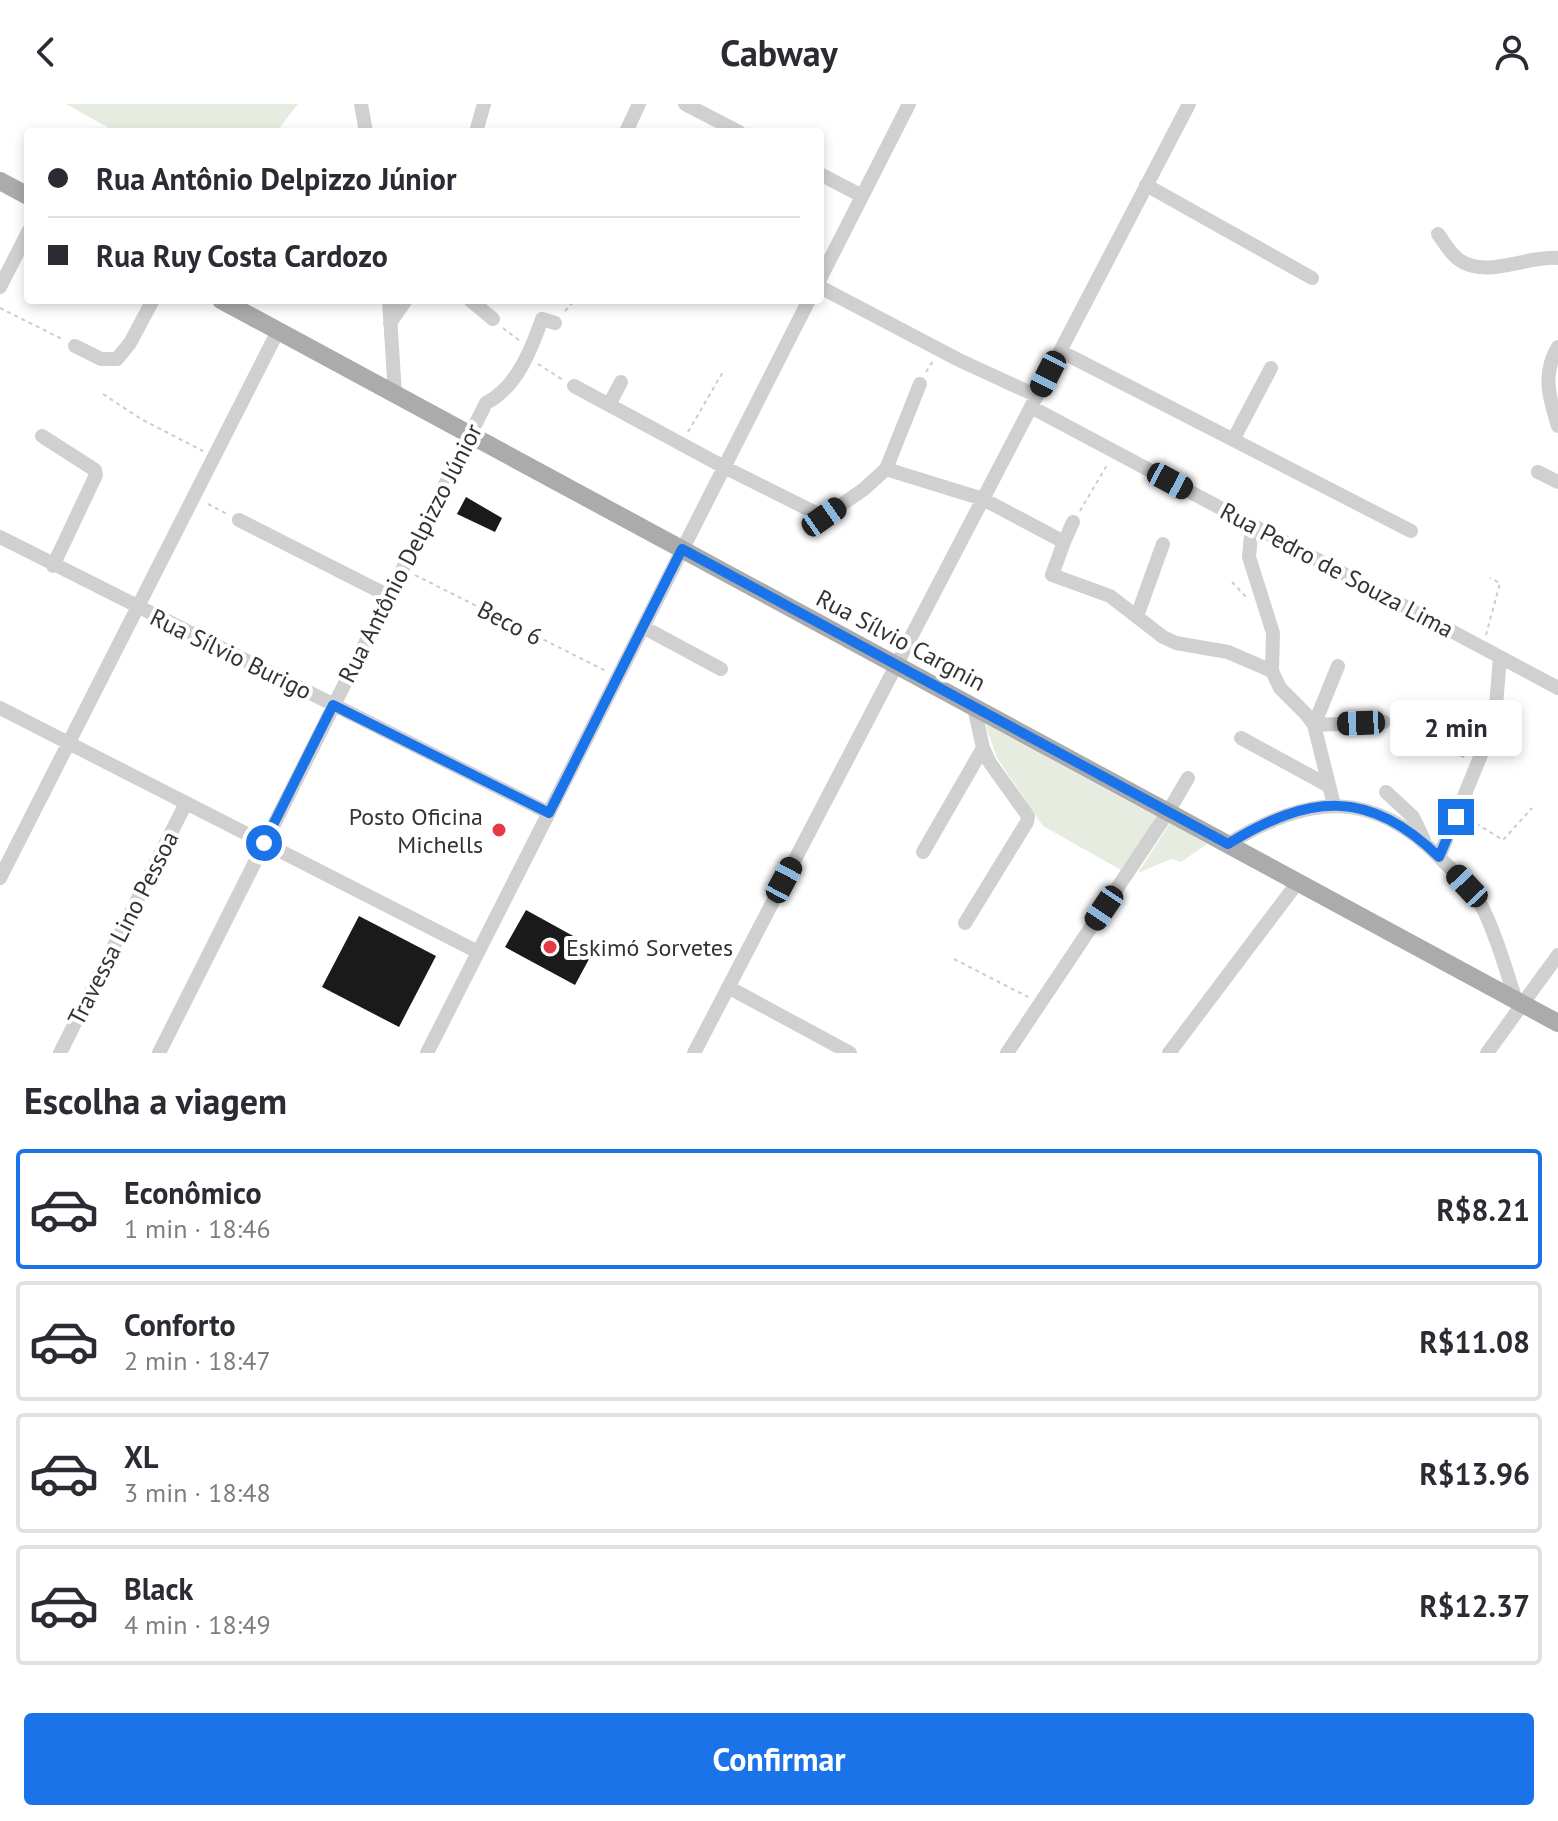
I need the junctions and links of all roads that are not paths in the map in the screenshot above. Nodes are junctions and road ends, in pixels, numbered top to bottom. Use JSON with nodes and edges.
{"nodes":[{"id":1,"x":361,"y":104,"type":"edge"},
{"id":2,"x":484,"y":104,"type":"edge"},
{"id":3,"x":639,"y":104,"type":"edge"},
{"id":4,"x":685,"y":104,"type":"edge"},
{"id":5,"x":909,"y":104,"type":"edge"},
{"id":6,"x":1170,"y":104,"type":"edge"},
{"id":7,"x":1187,"y":107,"type":"edge"},
{"id":8,"x":365,"y":128,"type":"edge"},
{"id":9,"x":477,"y":128,"type":"edge"},
{"id":10,"x":628,"y":128,"type":"edge"},
{"id":11,"x":731,"y":128,"type":"edge"},
{"id":12,"x":824,"y":176,"type":"edge"},
{"id":13,"x":0,"y":181,"type":"edge"},
{"id":14,"x":1146,"y":185,"type":"junction"},
{"id":15,"x":24,"y":194,"type":"edge"},
{"id":16,"x":862,"y":196,"type":"junction"},
{"id":17,"x":1438,"y":234,"type":"dead end"},
{"id":18,"x":24,"y":240,"type":"edge"},
{"id":19,"x":1558,"y":258,"type":"edge"},
{"id":20,"x":824,"y":271,"type":"edge"},
{"id":21,"x":1312,"y":278,"type":"dead end"},
{"id":22,"x":0,"y":287,"type":"edge"},
{"id":23,"x":824,"y":289,"type":"edge"},
{"id":24,"x":151,"y":304,"type":"edge"},
{"id":25,"x":228,"y":304,"type":"edge"},
{"id":26,"x":389,"y":304,"type":"edge"},
{"id":27,"x":403,"y":304,"type":"edge"},
{"id":28,"x":475,"y":304,"type":"edge"},
{"id":29,"x":807,"y":304,"type":"edge"},
{"id":30,"x":493,"y":319,"type":"road end"},
{"id":31,"x":549,"y":321,"type":"road end"},
{"id":32,"x":390,"y":323,"type":"junction"},
{"id":33,"x":278,"y":331,"type":"junction"},
{"id":34,"x":75,"y":346,"type":"road end"},
{"id":35,"x":1558,"y":347,"type":"edge"},
{"id":36,"x":1060,"y":351,"type":"junction"},
{"id":37,"x":1271,"y":368,"type":"dead end"},
{"id":38,"x":621,"y":382,"type":"dead end"},
{"id":39,"x":920,"y":384,"type":"road end"},
{"id":40,"x":574,"y":386,"type":"road end"},
{"id":41,"x":395,"y":394,"type":"junction"},
{"id":42,"x":1034,"y":402,"type":"junction"},
{"id":43,"x":609,"y":405,"type":"junction"},
{"id":44,"x":1558,"y":426,"type":"edge"},
{"id":45,"x":470,"y":435,"type":"junction"},
{"id":46,"x":42,"y":436,"type":"dead end"},
{"id":47,"x":1233,"y":440,"type":"junction"},
{"id":48,"x":724,"y":467,"type":"junction"},
{"id":49,"x":886,"y":469,"type":"junction"},
{"id":50,"x":1538,"y":472,"type":"dead end"},
{"id":51,"x":1558,"y":482,"type":"edge"},
{"id":52,"x":983,"y":499,"type":"junction"},
{"id":53,"x":239,"y":520,"type":"road end"},
{"id":54,"x":1073,"y":522,"type":"road end"},
{"id":55,"x":1252,"y":525,"type":"junction"},
{"id":56,"x":1411,"y":531,"type":"dead end"},
{"id":57,"x":0,"y":537,"type":"edge"},
{"id":58,"x":1064,"y":542,"type":"junction"},
{"id":59,"x":1163,"y":544,"type":"dead end"},
{"id":60,"x":682,"y":549,"type":"junction"},
{"id":61,"x":53,"y":566,"type":"junction"},
{"id":62,"x":389,"y":596,"type":"junction"},
{"id":63,"x":138,"y":608,"type":"junction"},
{"id":64,"x":1137,"y":616,"type":"junction"},
{"id":65,"x":643,"y":627,"type":"junction"},
{"id":66,"x":1500,"y":657,"type":"junction"},
{"id":67,"x":896,"y":665,"type":"junction"},
{"id":68,"x":1338,"y":666,"type":"dead end"},
{"id":69,"x":721,"y":669,"type":"dead end"},
{"id":70,"x":1272,"y":671,"type":"junction"},
{"id":71,"x":1558,"y":688,"type":"edge"},
{"id":72,"x":333,"y":705,"type":"junction"},
{"id":73,"x":974,"y":707,"type":"junction"},
{"id":74,"x":0,"y":708,"type":"edge"},
{"id":75,"x":1384,"y":722,"type":"dead end"},
{"id":76,"x":1314,"y":725,"type":"junction"},
{"id":77,"x":1241,"y":738,"type":"dead end"},
{"id":78,"x":69,"y":743,"type":"junction"},
{"id":79,"x":983,"y":748,"type":"junction"},
{"id":80,"x":1188,"y":778,"type":"dead end"},
{"id":81,"x":1329,"y":786,"type":"junction"},
{"id":82,"x":1386,"y":792,"type":"dead end"},
{"id":83,"x":186,"y":803,"type":"junction"},
{"id":84,"x":1334,"y":805,"type":"junction"},
{"id":85,"x":1168,"y":812,"type":"junction"},
{"id":86,"x":549,"y":813,"type":"junction"},
{"id":87,"x":264,"y":843,"type":"junction"},
{"id":88,"x":1228,"y":844,"type":"junction"},
{"id":89,"x":1426,"y":844,"type":"junction"},
{"id":90,"x":1442,"y":851,"type":"junction"},
{"id":91,"x":923,"y":852,"type":"dead end"},
{"id":92,"x":0,"y":878,"type":"edge"},
{"id":93,"x":1298,"y":882,"type":"junction"},
{"id":94,"x":965,"y":923,"type":"dead end"},
{"id":95,"x":478,"y":952,"type":"junction"},
{"id":96,"x":1558,"y":955,"type":"edge"},
{"id":97,"x":728,"y":987,"type":"junction"},
{"id":98,"x":1520,"y":1002,"type":"junction"},
{"id":99,"x":1558,"y":1023,"type":"edge"},
{"id":100,"x":60,"y":1053,"type":"edge"},
{"id":101,"x":159,"y":1053,"type":"edge"},
{"id":102,"x":427,"y":1053,"type":"edge"},
{"id":103,"x":694,"y":1053,"type":"edge"},
{"id":104,"x":850,"y":1053,"type":"edge"},
{"id":105,"x":1007,"y":1053,"type":"edge"},
{"id":106,"x":1169,"y":1053,"type":"edge"},
{"id":107,"x":1487,"y":1053,"type":"edge"}],
"edges":[{"from":1,"to":8,"type":"street"},
{"from":2,"to":9,"type":"street"},
{"from":3,"to":10,"type":"street"},
{"from":4,"to":11,"type":"street"},
{"from":5,"to":16,"type":"street"},
{"from":6,"to":7,"type":"street"},
{"from":7,"to":14,"type":"street"},
{"from":12,"to":16,"type":"street"},
{"from":13,"to":15,"type":"main road"},
{"from":14,"to":21,"type":"street"},
{"from":14,"to":36,"type":"street"},
{"from":16,"to":20,"type":"street"},
{"from":17,"to":19,"type":"street"},
{"from":18,"to":22,"type":"street"},
{"from":23,"to":42,"type":"street","name":"Rua Pedro de Souza Lima"},
{"from":24,"to":34,"type":"street"},
{"from":25,"to":33,"type":"main road","name":"Rua Sílvio Cargnin"},
{"from":26,"to":32,"type":"street"},
{"from":27,"to":32,"type":"street"},
{"from":28,"to":30,"type":"street"},
{"from":29,"to":48,"type":"street"},
{"from":31,"to":45,"type":"street","name":"Rua Antônio Delpizzo Júnior"},
{"from":32,"to":41,"type":"street"},
{"from":33,"to":41,"type":"main road","name":"Rua Sílvio Cargnin"},
{"from":33,"to":63,"type":"street"},
{"from":35,"to":44,"type":"street"},
{"from":36,"to":42,"type":"street"},
{"from":36,"to":47,"type":"street"},
{"from":37,"to":47,"type":"street"},
{"from":38,"to":43,"type":"street"},
{"from":39,"to":49,"type":"street"},
{"from":40,"to":43,"type":"street"},
{"from":41,"to":45,"type":"main road","name":"Rua Sílvio Cargnin"},
{"from":42,"to":52,"type":"street"},
{"from":42,"to":55,"type":"street","name":"Rua Pedro de Souza Lima"},
{"from":43,"to":48,"type":"street"},
{"from":45,"to":60,"type":"main road","name":"Rua Sílvio Cargnin"},
{"from":45,"to":62,"type":"street","name":"Rua Antônio Delpizzo Júnior"},
{"from":46,"to":61,"type":"street"},
{"from":47,"to":56,"type":"street"},
{"from":48,"to":49,"type":"street"},
{"from":48,"to":60,"type":"street"},
{"from":49,"to":52,"type":"street"},
{"from":50,"to":51,"type":"street"},
{"from":52,"to":58,"type":"street"},
{"from":52,"to":67,"type":"street"},
{"from":53,"to":62,"type":"street"},
{"from":54,"to":58,"type":"street"},
{"from":55,"to":66,"type":"street","name":"Rua Pedro de Souza Lima"},
{"from":55,"to":70,"type":"street"},
{"from":57,"to":61,"type":"street","name":"Rua Sílvio Burigo"},
{"from":58,"to":64,"type":"street"},
{"from":59,"to":64,"type":"street"},
{"from":60,"to":65,"type":"street"},
{"from":60,"to":67,"type":"main road","name":"Rua Sílvio Cargnin"},
{"from":61,"to":63,"type":"street","name":"Rua Sílvio Burigo"},
{"from":62,"to":72,"type":"street","name":"Rua Antônio Delpizzo Júnior"},
{"from":63,"to":72,"type":"street","name":"Rua Sílvio Burigo"},
{"from":63,"to":78,"type":"street"},
{"from":64,"to":70,"type":"street"},
{"from":65,"to":69,"type":"street"},
{"from":65,"to":86,"type":"street"},
{"from":66,"to":71,"type":"street","name":"Rua Pedro de Souza Lima"},
{"from":66,"to":90,"type":"street"},
{"from":67,"to":73,"type":"main road","name":"Rua Sílvio Cargnin"},
{"from":67,"to":97,"type":"street"},
{"from":68,"to":76,"type":"street"},
{"from":70,"to":76,"type":"street"},
{"from":72,"to":86,"type":"street","name":"Rua Sílvio Burigo"},
{"from":72,"to":87,"type":"street","name":"Rua Antônio Delpizzo Júnior"},
{"from":73,"to":79,"type":"street"},
{"from":73,"to":85,"type":"main road","name":"Rua Sílvio Cargnin"},
{"from":74,"to":78,"type":"street"},
{"from":75,"to":76,"type":"street"},
{"from":76,"to":81,"type":"street"},
{"from":77,"to":81,"type":"street"},
{"from":78,"to":83,"type":"street"},
{"from":78,"to":92,"type":"street"},
{"from":79,"to":91,"type":"street"},
{"from":79,"to":94,"type":"street"},
{"from":80,"to":85,"type":"street"},
{"from":81,"to":84,"type":"street"},
{"from":82,"to":89,"type":"street"},
{"from":83,"to":87,"type":"street"},
{"from":83,"to":100,"type":"street","name":"Travessa Lino Pessoa"},
{"from":84,"to":88,"type":"street"},
{"from":84,"to":89,"type":"street"},
{"from":85,"to":88,"type":"main road","name":"Rua Sílvio Cargnin"},
{"from":85,"to":105,"type":"street"},
{"from":86,"to":95,"type":"street"},
{"from":87,"to":95,"type":"street"},
{"from":87,"to":101,"type":"street","name":"Rua Antônio Delpizzo Júnior"},
{"from":88,"to":93,"type":"main road","name":"Rua Sílvio Cargnin"},
{"from":89,"to":90,"type":"street"},
{"from":90,"to":98,"type":"street"},
{"from":93,"to":98,"type":"main road","name":"Rua Sílvio Cargnin"},
{"from":93,"to":106,"type":"street"},
{"from":95,"to":102,"type":"street"},
{"from":96,"to":98,"type":"street"},
{"from":97,"to":103,"type":"street"},
{"from":97,"to":104,"type":"street"},
{"from":98,"to":99,"type":"main road","name":"Rua Sílvio Cargnin"},
{"from":98,"to":107,"type":"street"}]}
